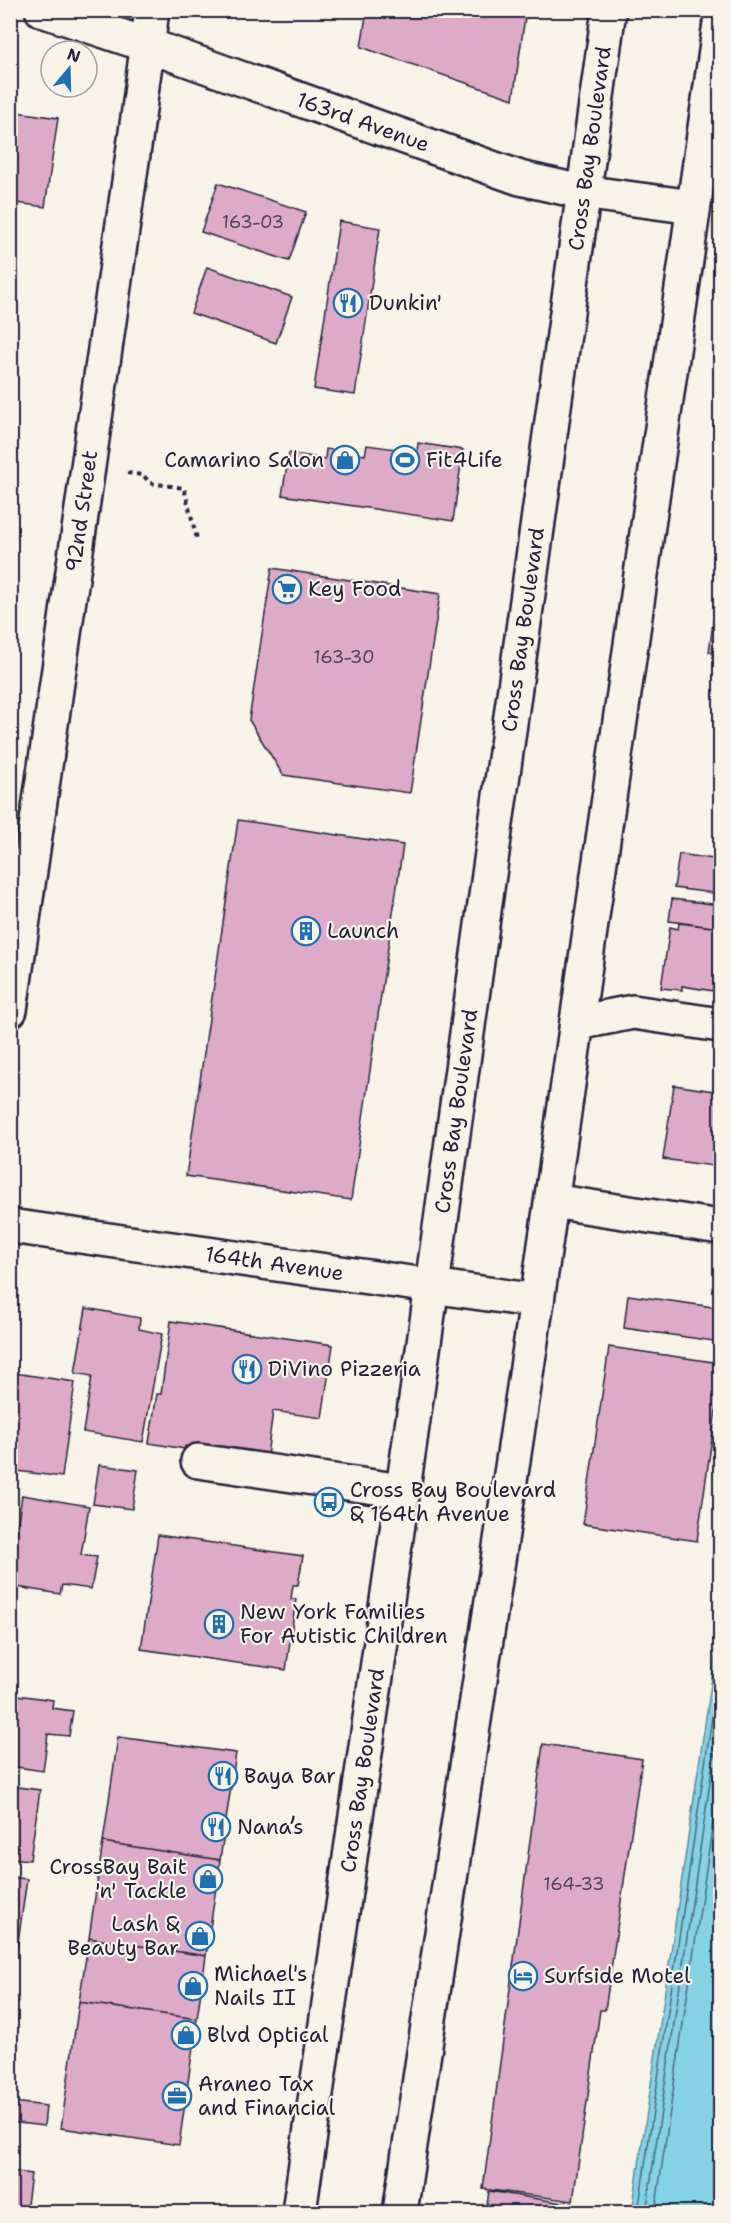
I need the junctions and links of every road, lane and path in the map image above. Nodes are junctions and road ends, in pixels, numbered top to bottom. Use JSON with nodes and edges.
{"nodes":[{"id":1,"x":42,"y":10,"type":"edge"},
{"id":2,"x":152,"y":10,"type":"edge"},
{"id":3,"x":609,"y":10,"type":"edge"},
{"id":4,"x":720,"y":23,"type":"edge"},
{"id":5,"x":147,"y":45,"type":"junction"},
{"id":6,"x":582,"y":192,"type":"junction"},
{"id":7,"x":693,"y":207,"type":"junction"},
{"id":8,"x":127,"y":472,"type":"dead end"},
{"id":9,"x":197,"y":539,"type":"dead end"},
{"id":10,"x":10,"y":1010,"type":"edge"},
{"id":11,"x":577,"y":1023,"type":"junction"},
{"id":12,"x":720,"y":1025,"type":"edge"},
{"id":13,"x":552,"y":1202,"type":"junction"},
{"id":14,"x":10,"y":1226,"type":"edge"},
{"id":15,"x":720,"y":1227,"type":"edge"},
{"id":16,"x":432,"y":1286,"type":"junction"},
{"id":17,"x":537,"y":1301,"type":"junction"},
{"id":18,"x":198,"y":1461,"type":"dead end"},
{"id":19,"x":402,"y":1491,"type":"junction"},
{"id":20,"x":299,"y":2212,"type":"edge"},
{"id":21,"x":400,"y":2212,"type":"edge"}],
"edges":[{"from":1,"to":5,"type":"main road","name":"163rd Avenue"},
{"from":2,"to":5,"type":"main road","name":"92nd Street"},
{"from":3,"to":6,"type":"main road","name":"Cross Bay Boulevard"},
{"from":4,"to":7,"type":"main road"},
{"from":5,"to":6,"type":"main road","name":"163rd Avenue"},
{"from":5,"to":10,"type":"main road","name":"92nd Street"},
{"from":6,"to":7,"type":"main road","name":"163rd Avenue"},
{"from":6,"to":16,"type":"main road","name":"Cross Bay Boulevard"},
{"from":7,"to":11,"type":"main road"},
{"from":8,"to":9,"type":"path"},
{"from":11,"to":12,"type":"main road"},
{"from":11,"to":13,"type":"main road"},
{"from":13,"to":15,"type":"main road"},
{"from":13,"to":17,"type":"main road"},
{"from":14,"to":16,"type":"main road","name":"164th Avenue"},
{"from":16,"to":17,"type":"main road","name":"164th Avenue"},
{"from":16,"to":19,"type":"main road","name":"Cross Bay Boulevard"},
{"from":17,"to":21,"type":"main road"},
{"from":18,"to":19,"type":"main road"},
{"from":19,"to":20,"type":"main road","name":"Cross Bay Boulevard"}]}
